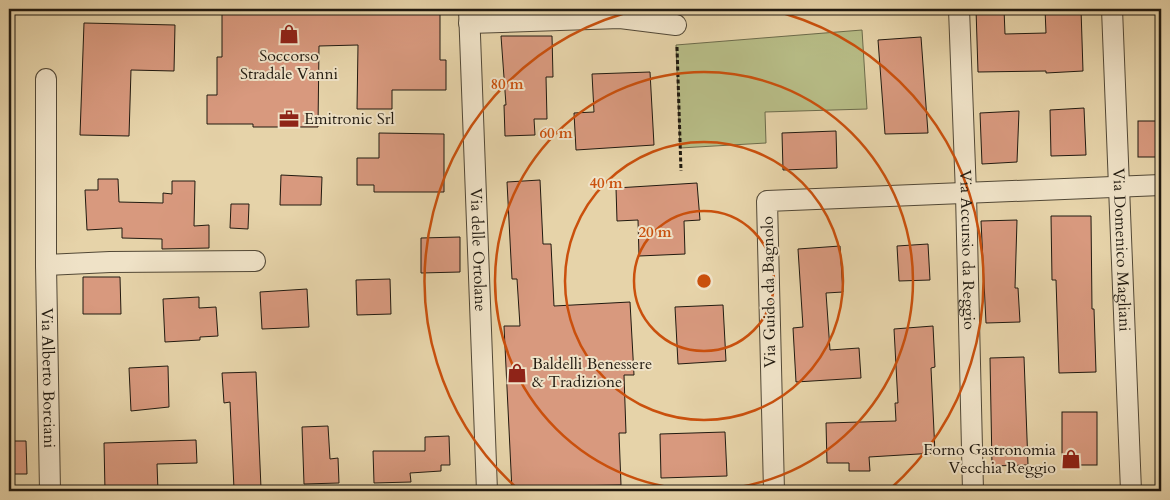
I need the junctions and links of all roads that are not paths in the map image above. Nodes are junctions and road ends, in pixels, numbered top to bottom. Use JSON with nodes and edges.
{"nodes":[{"id":1,"x":959,"y":9,"type":"edge"},
{"id":2,"x":1112,"y":9,"type":"edge"},
{"id":3,"x":469,"y":16,"type":"edge"},
{"id":4,"x":676,"y":25,"type":"road end"},
{"id":5,"x":46,"y":79,"type":"dead end"},
{"id":6,"x":1161,"y":185,"type":"edge"},
{"id":7,"x":1119,"y":187,"type":"junction"},
{"id":8,"x":966,"y":194,"type":"junction"},
{"id":9,"x":255,"y":261,"type":"dead end"},
{"id":10,"x":46,"y":265,"type":"junction"},
{"id":11,"x":50,"y":491,"type":"edge"},
{"id":12,"x":486,"y":491,"type":"edge"},
{"id":13,"x":774,"y":491,"type":"edge"},
{"id":14,"x":972,"y":491,"type":"edge"},
{"id":15,"x":1131,"y":491,"type":"edge"}],
"edges":[{"from":1,"to":8,"type":"street","name":"Via Accursio da Reggio"},
{"from":2,"to":7,"type":"street","name":"Via Domenico Magliani"},
{"from":3,"to":4,"type":"street"},
{"from":3,"to":12,"type":"street","name":"Via delle Ortolane"},
{"from":5,"to":10,"type":"street","name":"Via Alberto Borciani"},
{"from":6,"to":7,"type":"street"},
{"from":7,"to":8,"type":"street"},
{"from":7,"to":15,"type":"street","name":"Via Domenico Magliani"},
{"from":8,"to":13,"type":"street","name":"Via Guido da Bagnolo"},
{"from":8,"to":14,"type":"street","name":"Via Accursio da Reggio"},
{"from":9,"to":10,"type":"street"},
{"from":10,"to":11,"type":"street","name":"Via Alberto Borciani"}]}
